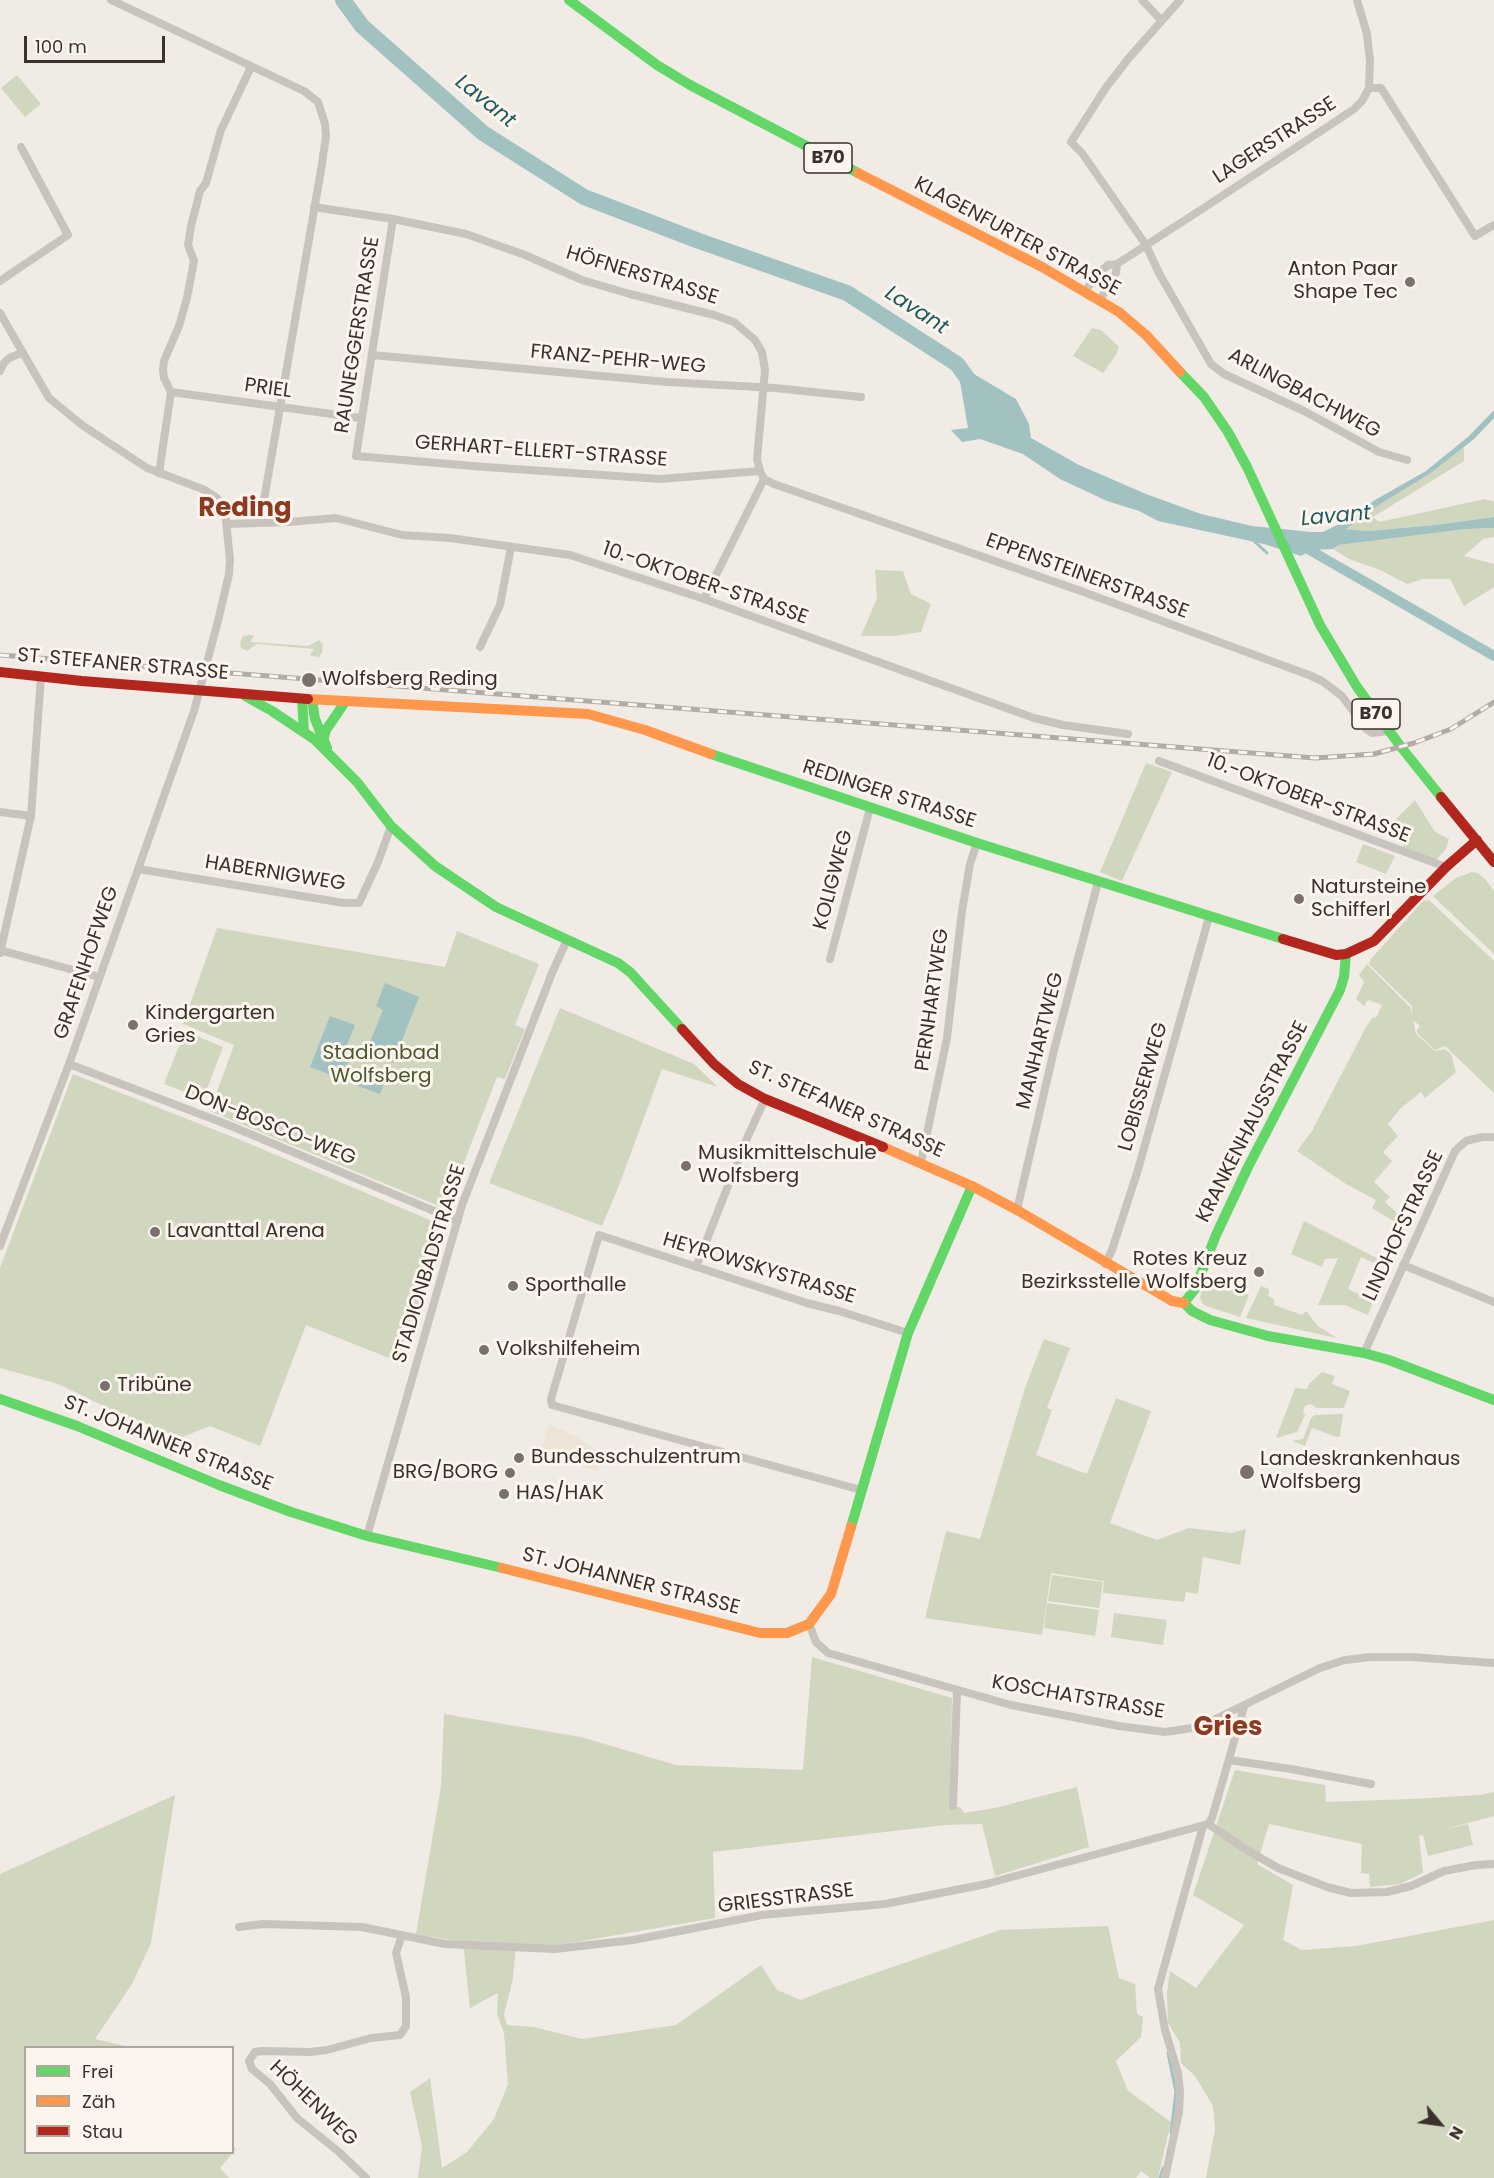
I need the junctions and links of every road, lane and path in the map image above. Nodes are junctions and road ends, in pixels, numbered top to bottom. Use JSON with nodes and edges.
{"nodes":[{"id":1,"x":111,"y":0,"type":"edge"},
{"id":2,"x":569,"y":0,"type":"edge"},
{"id":3,"x":1142,"y":0,"type":"edge"},
{"id":4,"x":1180,"y":0,"type":"edge"},
{"id":5,"x":1357,"y":0,"type":"edge"},
{"id":6,"x":1161,"y":20,"type":"junction"},
{"id":7,"x":251,"y":68,"type":"junction"},
{"id":8,"x":1369,"y":88,"type":"junction"},
{"id":9,"x":21,"y":147,"type":"dead end"},
{"id":10,"x":314,"y":207,"type":"junction"},
{"id":11,"x":393,"y":219,"type":"junction"},
{"id":12,"x":1494,"y":225,"type":"edge"},
{"id":13,"x":1146,"y":245,"type":"junction"},
{"id":14,"x":1117,"y":264,"type":"junction"},
{"id":15,"x":0,"y":281,"type":"edge"},
{"id":16,"x":1085,"y":291,"type":"junction"},
{"id":17,"x":1100,"y":300,"type":"junction"},
{"id":18,"x":0,"y":313,"type":"edge"},
{"id":19,"x":22,"y":353,"type":"junction"},
{"id":20,"x":372,"y":355,"type":"junction"},
{"id":21,"x":0,"y":371,"type":"edge"},
{"id":22,"x":763,"y":388,"type":"junction"},
{"id":23,"x":171,"y":392,"type":"junction"},
{"id":24,"x":861,"y":397,"type":"dead end"},
{"id":25,"x":280,"y":408,"type":"junction"},
{"id":26,"x":361,"y":418,"type":"junction"},
{"id":27,"x":356,"y":456,"type":"joint"},
{"id":28,"x":1407,"y":460,"type":"dead end"},
{"id":29,"x":159,"y":473,"type":"junction"},
{"id":30,"x":762,"y":475,"type":"junction"},
{"id":31,"x":260,"y":522,"type":"junction"},
{"id":32,"x":228,"y":524,"type":"junction"},
{"id":33,"x":511,"y":547,"type":"junction"},
{"id":34,"x":704,"y":598,"type":"junction"},
{"id":35,"x":480,"y":647,"type":"dead end"},
{"id":36,"x":0,"y":672,"type":"edge"},
{"id":37,"x":40,"y":676,"type":"junction"},
{"id":38,"x":200,"y":690,"type":"junction"},
{"id":39,"x":240,"y":693,"type":"junction"},
{"id":40,"x":307,"y":699,"type":"junction"},
{"id":41,"x":345,"y":702,"type":"junction"},
{"id":42,"x":1388,"y":730,"type":"junction"},
{"id":43,"x":304,"y":732,"type":"junction"},
{"id":44,"x":1128,"y":734,"type":"dead end"},
{"id":45,"x":323,"y":741,"type":"junction"},
{"id":46,"x":331,"y":755,"type":"junction"},
{"id":47,"x":1159,"y":761,"type":"dead end"},
{"id":48,"x":870,"y":808,"type":"junction"},
{"id":49,"x":0,"y":812,"type":"edge"},
{"id":50,"x":31,"y":816,"type":"junction"},
{"id":51,"x":392,"y":826,"type":"junction"},
{"id":52,"x":1477,"y":840,"type":"junction"},
{"id":53,"x":978,"y":843,"type":"junction"},
{"id":54,"x":1494,"y":862,"type":"edge"},
{"id":55,"x":1446,"y":867,"type":"junction"},
{"id":56,"x":138,"y":869,"type":"junction"},
{"id":57,"x":1098,"y":882,"type":"junction"},
{"id":58,"x":1209,"y":917,"type":"junction"},
{"id":59,"x":567,"y":940,"type":"junction"},
{"id":60,"x":0,"y":951,"type":"edge"},
{"id":61,"x":1346,"y":954,"type":"junction"},
{"id":62,"x":830,"y":959,"type":"dead end"},
{"id":63,"x":99,"y":977,"type":"junction"},
{"id":64,"x":69,"y":1064,"type":"junction"},
{"id":65,"x":765,"y":1099,"type":"junction"},
{"id":66,"x":1494,"y":1137,"type":"edge"},
{"id":67,"x":921,"y":1162,"type":"junction"},
{"id":68,"x":972,"y":1186,"type":"junction"},
{"id":69,"x":1017,"y":1210,"type":"junction"},
{"id":70,"x":458,"y":1221,"type":"junction"},
{"id":71,"x":0,"y":1246,"type":"edge"},
{"id":72,"x":1106,"y":1264,"type":"junction"},
{"id":73,"x":1403,"y":1264,"type":"junction"},
{"id":74,"x":696,"y":1267,"type":"junction"},
{"id":75,"x":1494,"y":1302,"type":"edge"},
{"id":76,"x":1184,"y":1303,"type":"junction"},
{"id":77,"x":908,"y":1333,"type":"junction"},
{"id":78,"x":1364,"y":1353,"type":"junction"},
{"id":79,"x":0,"y":1400,"type":"edge"},
{"id":80,"x":1494,"y":1400,"type":"edge"},
{"id":81,"x":861,"y":1490,"type":"junction"},
{"id":82,"x":367,"y":1536,"type":"junction"},
{"id":83,"x":808,"y":1623,"type":"junction"},
{"id":84,"x":1494,"y":1663,"type":"edge"},
{"id":85,"x":957,"y":1691,"type":"junction"},
{"id":86,"x":1244,"y":1707,"type":"junction"},
{"id":87,"x":1229,"y":1760,"type":"junction"},
{"id":88,"x":1371,"y":1785,"type":"dead end"},
{"id":89,"x":954,"y":1806,"type":"dead end"},
{"id":90,"x":1206,"y":1825,"type":"junction"},
{"id":91,"x":1494,"y":1864,"type":"edge"},
{"id":92,"x":239,"y":1927,"type":"dead end"},
{"id":93,"x":402,"y":1935,"type":"junction"},
{"id":94,"x":366,"y":2178,"type":"edge"},
{"id":95,"x":1165,"y":2178,"type":"edge"}],
"edges":[{"from":1,"to":7,"type":"street"},
{"from":2,"to":16,"type":"street","name":"KLAGENFURTER STRASSE","number":"B70"},
{"from":3,"to":6,"type":"street"},
{"from":4,"to":6,"type":"street"},
{"from":5,"to":8,"type":"street"},
{"from":6,"to":13,"type":"street","name":"ARLINGBACHWEG"},
{"from":7,"to":10,"type":"street"},
{"from":7,"to":23,"type":"street"},
{"from":8,"to":12,"type":"street"},
{"from":8,"to":13,"type":"street","name":"LAGERSTRASSE"},
{"from":9,"to":15,"type":"street"},
{"from":10,"to":11,"type":"street","name":"HÖFNERSTRASSE"},
{"from":10,"to":25,"type":"street"},
{"from":11,"to":20,"type":"street","name":"RAUNEGGERSTRASSE"},
{"from":11,"to":22,"type":"street","name":"HÖFNERSTRASSE"},
{"from":13,"to":14,"type":"street","name":"LAGERSTRASSE"},
{"from":13,"to":28,"type":"street","name":"ARLINGBACHWEG"},
{"from":14,"to":16,"type":"street","name":"LAGERSTRASSE"},
{"from":14,"to":17,"type":"street"},
{"from":16,"to":17,"type":"street","name":"KLAGENFURTER STRASSE","number":"B70"},
{"from":17,"to":42,"type":"street","name":"KLAGENFURTER STRASSE","number":"B70"},
{"from":18,"to":19,"type":"street"},
{"from":19,"to":21,"type":"street"},
{"from":19,"to":29,"type":"street"},
{"from":20,"to":22,"type":"street","name":"FRANZ-PEHR-WEG"},
{"from":20,"to":26,"type":"street","name":"RAUNEGGERSTRASSE"},
{"from":22,"to":24,"type":"street","name":"FRANZ-PEHR-WEG"},
{"from":22,"to":30,"type":"street","name":"HÖFNERSTRASSE"},
{"from":23,"to":25,"type":"street","name":"PRIEL"},
{"from":23,"to":29,"type":"street"},
{"from":25,"to":26,"type":"street","name":"PRIEL"},
{"from":25,"to":31,"type":"street"},
{"from":26,"to":27,"type":"street","name":"RAUNEGGERSTRASSE"},
{"from":27,"to":30,"type":"street","name":"GERHART-ELLERT-STRASSE"},
{"from":29,"to":32,"type":"street"},
{"from":30,"to":34,"type":"street"},
{"from":30,"to":42,"type":"street","name":"EPPENSTEINERSTRASSE"},
{"from":31,"to":32,"type":"street","name":"10.-OKTOBER-STRASSE"},
{"from":31,"to":33,"type":"street","name":"10.-OKTOBER-STRASSE"},
{"from":32,"to":38,"type":"street","name":"GRAFENHOFWEG"},
{"from":33,"to":34,"type":"street","name":"10.-OKTOBER-STRASSE"},
{"from":33,"to":35,"type":"street"},
{"from":34,"to":44,"type":"street","name":"10.-OKTOBER-STRASSE"},
{"from":36,"to":37,"type":"street","name":"ST. STEFANER STRASSE"},
{"from":37,"to":38,"type":"street","name":"ST. STEFANER STRASSE"},
{"from":37,"to":50,"type":"street"},
{"from":38,"to":39,"type":"street","name":"ST. STEFANER STRASSE"},
{"from":38,"to":56,"type":"street","name":"GRAFENHOFWEG"},
{"from":39,"to":40,"type":"street","name":"REDINGER STRASSE"},
{"from":39,"to":43,"type":"street","name":"ST. STEFANER STRASSE"},
{"from":40,"to":41,"type":"street","name":"REDINGER STRASSE"},
{"from":40,"to":43,"type":"street"},
{"from":40,"to":45,"type":"street","name":"ST. STEFANER STRASSE"},
{"from":41,"to":45,"type":"street"},
{"from":41,"to":48,"type":"street","name":"REDINGER STRASSE"},
{"from":42,"to":52,"type":"street","name":"KLAGENFURTER STRASSE","number":"B70"},
{"from":43,"to":46,"type":"street","name":"ST. STEFANER STRASSE"},
{"from":45,"to":46,"type":"street","name":"ST. STEFANER STRASSE"},
{"from":46,"to":51,"type":"street","name":"ST. STEFANER STRASSE"},
{"from":47,"to":55,"type":"street","name":"10.-OKTOBER-STRASSE"},
{"from":48,"to":53,"type":"street","name":"REDINGER STRASSE"},
{"from":48,"to":62,"type":"street","name":"KOLIGWEG"},
{"from":49,"to":50,"type":"street"},
{"from":50,"to":60,"type":"street"},
{"from":51,"to":56,"type":"street","name":"HABERNIGWEG"},
{"from":51,"to":59,"type":"street","name":"ST. STEFANER STRASSE"},
{"from":52,"to":54,"type":"street","name":"KLAGENFURTER STRASSE","number":"B70"},
{"from":52,"to":55,"type":"street"},
{"from":53,"to":57,"type":"street","name":"REDINGER STRASSE"},
{"from":53,"to":67,"type":"street","name":"PERNHARTWEG"},
{"from":55,"to":61,"type":"street"},
{"from":56,"to":63,"type":"street","name":"GRAFENHOFWEG"},
{"from":57,"to":58,"type":"street","name":"REDINGER STRASSE"},
{"from":57,"to":69,"type":"street","name":"MANHARTWEG"},
{"from":58,"to":61,"type":"street","name":"REDINGER STRASSE"},
{"from":58,"to":72,"type":"street","name":"LOBISSERWEG"},
{"from":59,"to":65,"type":"street","name":"ST. STEFANER STRASSE"},
{"from":59,"to":70,"type":"street","name":"STADIONBADSTRASSE"},
{"from":60,"to":63,"type":"street"},
{"from":61,"to":76,"type":"street","name":"KRANKENHAUSSTRASSE"},
{"from":63,"to":64,"type":"street","name":"GRAFENHOFWEG"},
{"from":64,"to":70,"type":"street","name":"DON-BOSCO-WEG"},
{"from":64,"to":71,"type":"street","name":"GRAFENHOFWEG"},
{"from":65,"to":67,"type":"street","name":"ST. STEFANER STRASSE"},
{"from":65,"to":74,"type":"street"},
{"from":66,"to":73,"type":"street","name":"LINDHOFSTRASSE"},
{"from":67,"to":68,"type":"street","name":"ST. STEFANER STRASSE"},
{"from":68,"to":69,"type":"street","name":"ST. STEFANER STRASSE"},
{"from":68,"to":77,"type":"street"},
{"from":69,"to":72,"type":"street","name":"ST. STEFANER STRASSE"},
{"from":70,"to":82,"type":"street","name":"STADIONBADSTRASSE"},
{"from":72,"to":76,"type":"street","name":"ST. STEFANER STRASSE"},
{"from":73,"to":75,"type":"street"},
{"from":73,"to":78,"type":"street","name":"LINDHOFSTRASSE"},
{"from":74,"to":77,"type":"street","name":"HEYROWSKYSTRASSE"},
{"from":74,"to":81,"type":"street","name":"HEYROWSKYSTRASSE"},
{"from":76,"to":78,"type":"street","name":"ST. STEFANER STRASSE"},
{"from":77,"to":81,"type":"street"},
{"from":78,"to":80,"type":"street","name":"ST. STEFANER STRASSE"},
{"from":79,"to":82,"type":"street","name":"ST. JOHANNER STRASSE"},
{"from":81,"to":83,"type":"street"},
{"from":82,"to":83,"type":"street","name":"ST. JOHANNER STRASSE"},
{"from":83,"to":85,"type":"street","name":"KOSCHATSTRASSE"},
{"from":84,"to":86,"type":"street","name":"KOSCHATSTRASSE"},
{"from":85,"to":86,"type":"street","name":"KOSCHATSTRASSE"},
{"from":85,"to":89,"type":"street"},
{"from":86,"to":87,"type":"street"},
{"from":87,"to":88,"type":"street"},
{"from":87,"to":90,"type":"street"},
{"from":90,"to":91,"type":"street"},
{"from":90,"to":93,"type":"street","name":"GRIESSTRASSE"},
{"from":90,"to":95,"type":"street"},
{"from":92,"to":93,"type":"street","name":"GRIESSTRASSE"},
{"from":93,"to":94,"type":"street","name":"HÖHENWEG"}]}
